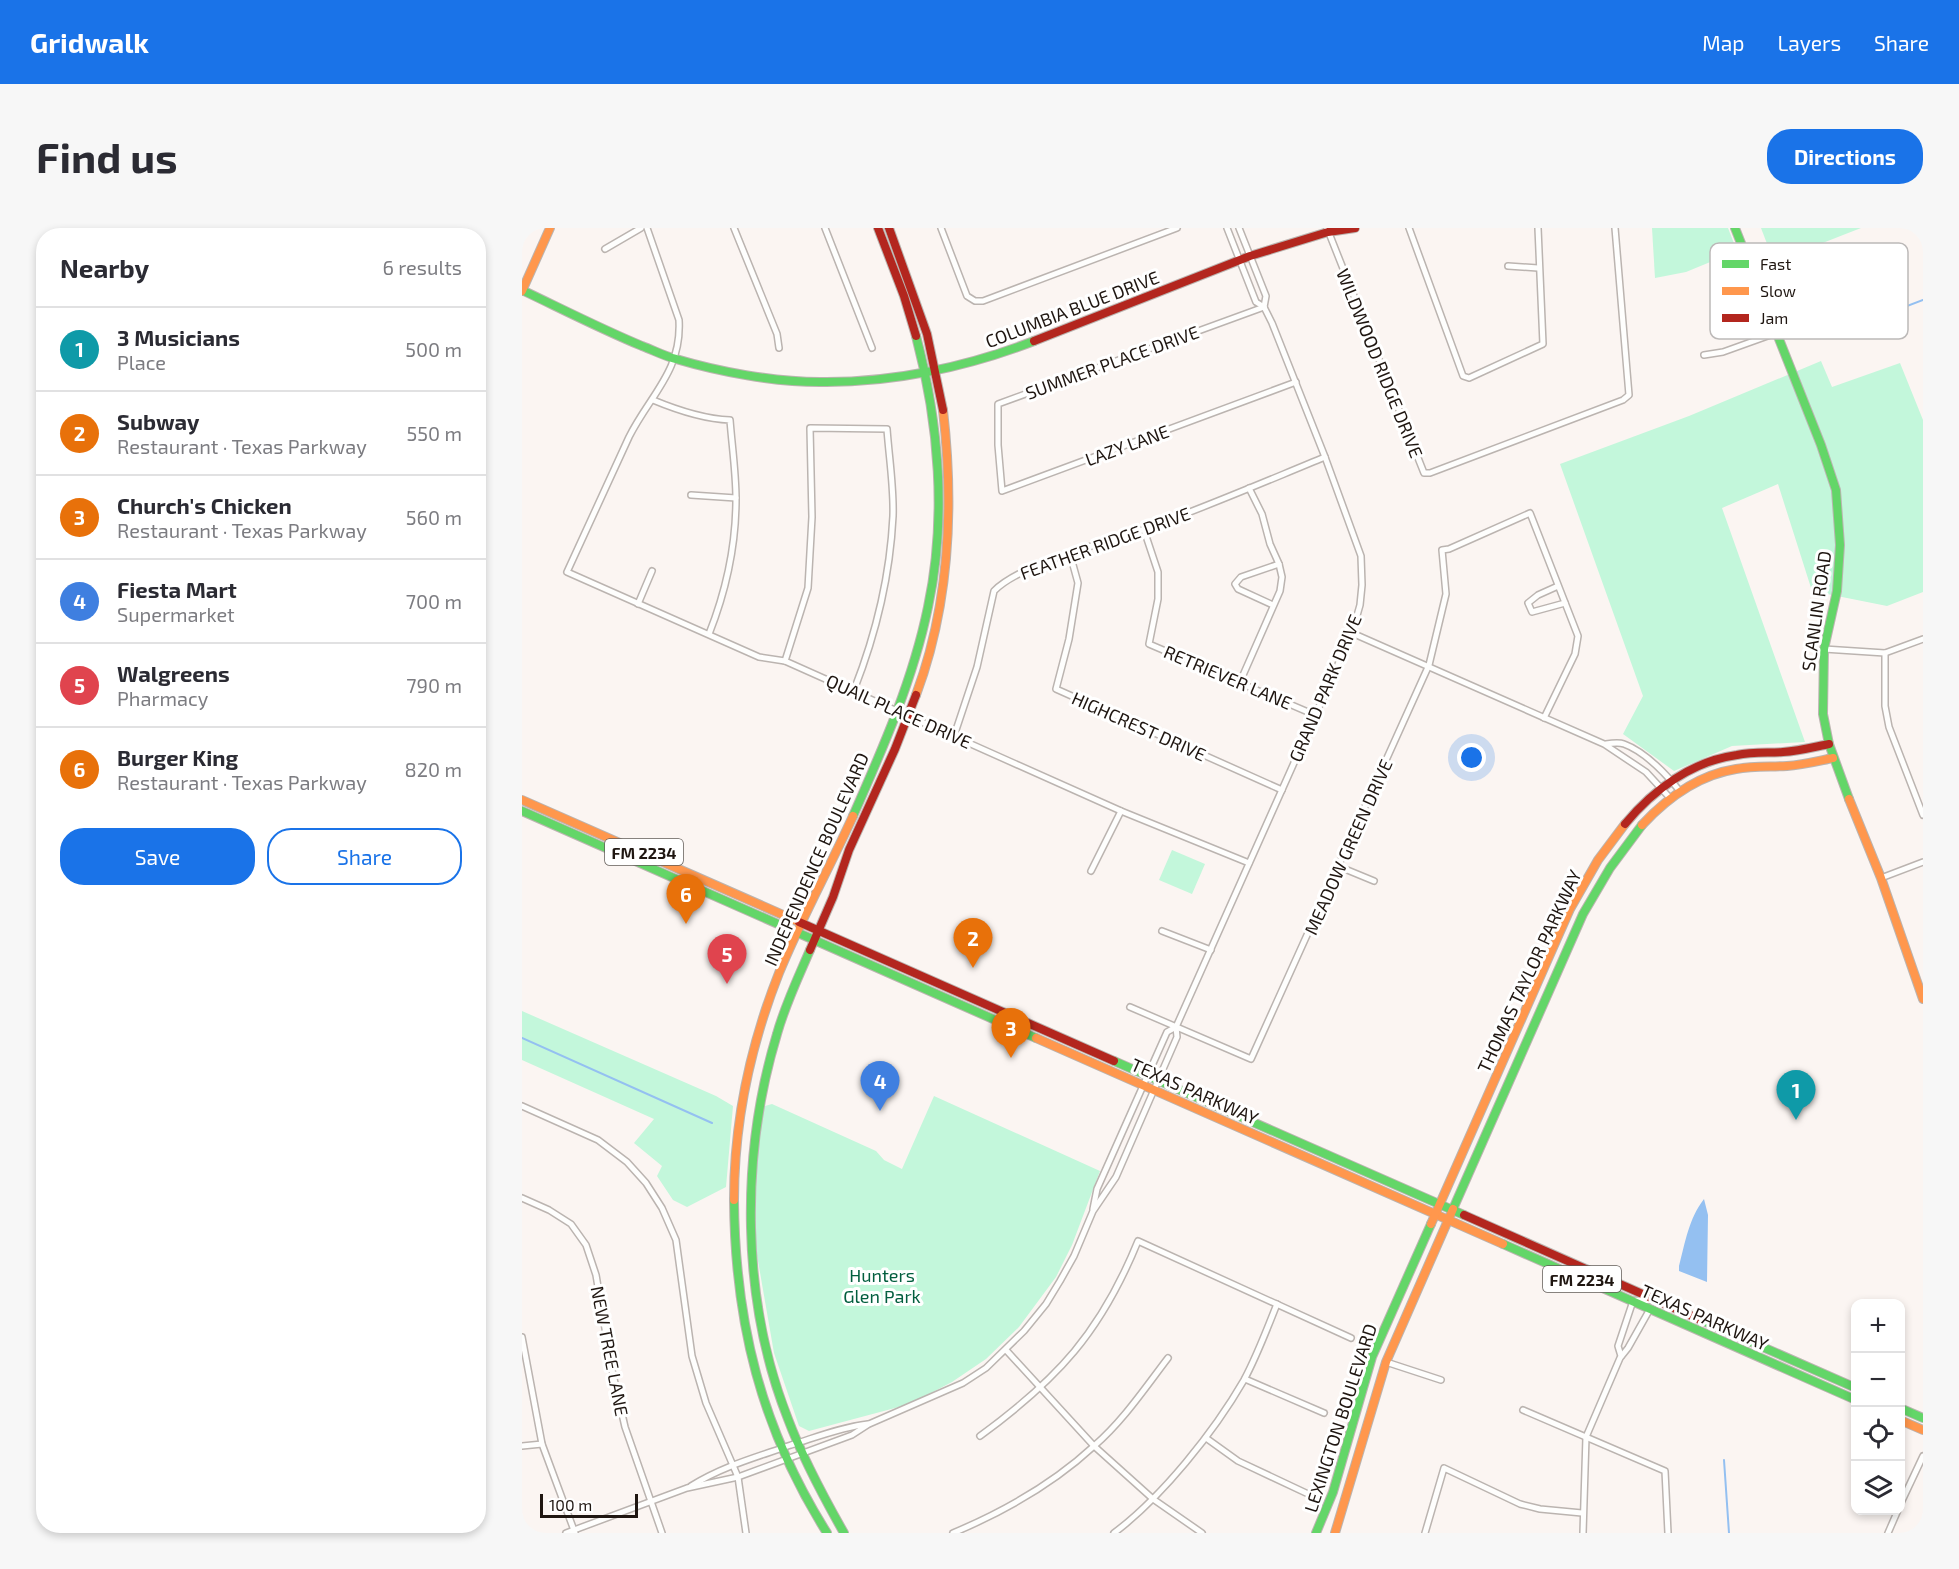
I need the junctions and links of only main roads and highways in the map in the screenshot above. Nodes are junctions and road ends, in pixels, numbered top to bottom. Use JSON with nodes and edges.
{"nodes":[{"id":1,"x":550,"y":228,"type":"edge"},
{"id":2,"x":878,"y":228,"type":"edge"},
{"id":3,"x":889,"y":228,"type":"edge"},
{"id":4,"x":1355,"y":228,"type":"edge"},
{"id":5,"x":1735,"y":228,"type":"edge"},
{"id":6,"x":1328,"y":230,"type":"edge"},
{"id":7,"x":1741,"y":243,"type":"edge"},
{"id":8,"x":898,"y":254,"type":"junction"},
{"id":9,"x":889,"y":257,"type":"junction"},
{"id":10,"x":522,"y":291,"type":"edge"},
{"id":11,"x":1778,"y":339,"type":"edge"},
{"id":12,"x":936,"y":369,"type":"junction"},
{"id":13,"x":926,"y":372,"type":"junction"},
{"id":14,"x":939,"y":487,"type":"junction"},
{"id":15,"x":949,"y":487,"type":"junction"},
{"id":16,"x":929,"y":602,"type":"junction"},
{"id":17,"x":940,"y":604,"type":"junction"},
{"id":18,"x":1829,"y":744,"type":"junction"},
{"id":19,"x":1833,"y":758,"type":"junction"},
{"id":20,"x":522,"y":800,"type":"edge"},
{"id":21,"x":522,"y":811,"type":"edge"},
{"id":22,"x":847,"y":829,"type":"junction"},
{"id":23,"x":858,"y":830,"type":"junction"},
{"id":24,"x":650,"y":855,"type":"junction"},
{"id":25,"x":627,"y":856,"type":"junction"},
{"id":26,"x":802,"y":923,"type":"junction"},
{"id":27,"x":818,"y":930,"type":"junction"},
{"id":28,"x":798,"y":933,"type":"junction"},
{"id":29,"x":813,"y":939,"type":"junction"},
{"id":30,"x":974,"y":998,"type":"junction"},
{"id":31,"x":1923,"y":999,"type":"edge"},
{"id":32,"x":949,"y":1000,"type":"junction"},
{"id":33,"x":1050,"y":1032,"type":"junction"},
{"id":34,"x":1029,"y":1034,"type":"junction"},
{"id":35,"x":745,"y":1088,"type":"junction"},
{"id":36,"x":760,"y":1094,"type":"junction"},
{"id":37,"x":1483,"y":1106,"type":"junction"},
{"id":38,"x":1496,"y":1112,"type":"junction"},
{"id":39,"x":1280,"y":1134,"type":"junction"},
{"id":40,"x":1276,"y":1144,"type":"junction"},
{"id":41,"x":1440,"y":1204,"type":"junction"},
{"id":42,"x":1453,"y":1210,"type":"junction"},
{"id":43,"x":1436,"y":1214,"type":"junction"},
{"id":44,"x":1448,"y":1220,"type":"junction"},
{"id":45,"x":755,"y":1293,"type":"junction"},
{"id":46,"x":739,"y":1294,"type":"junction"},
{"id":47,"x":1382,"y":1334,"type":"junction"},
{"id":48,"x":1395,"y":1339,"type":"junction"},
{"id":49,"x":1851,"y":1386,"type":"edge"},
{"id":50,"x":1851,"y":1398,"type":"edge"},
{"id":51,"x":1905,"y":1410,"type":"edge"},
{"id":52,"x":1923,"y":1418,"type":"edge"},
{"id":53,"x":1905,"y":1422,"type":"edge"},
{"id":54,"x":1923,"y":1430,"type":"edge"},
{"id":55,"x":1341,"y":1463,"type":"junction"},
{"id":56,"x":1354,"y":1467,"type":"junction"},
{"id":57,"x":826,"y":1533,"type":"edge"},
{"id":58,"x":844,"y":1533,"type":"edge"},
{"id":59,"x":1316,"y":1533,"type":"edge"},
{"id":60,"x":1335,"y":1533,"type":"edge"}],
"edges":[{"from":1,"to":10,"type":"main road"},
{"from":2,"to":9,"type":"main road","name":"INDEPENDENCE BOULEVARD"},
{"from":3,"to":8,"type":"main road","name":"INDEPENDENCE BOULEVARD"},
{"from":4,"to":6,"type":"main road","name":"COLUMBIA BLUE DRIVE"},
{"from":5,"to":7,"type":"main road","name":"SCANLIN ROAD"},
{"from":6,"to":12,"type":"main road","name":"COLUMBIA BLUE DRIVE"},
{"from":8,"to":9,"type":"main road"},
{"from":8,"to":12,"type":"main road","name":"INDEPENDENCE BOULEVARD"},
{"from":9,"to":13,"type":"main road","name":"INDEPENDENCE BOULEVARD"},
{"from":10,"to":13,"type":"main road","name":"COLUMBIA BLUE DRIVE"},
{"from":11,"to":18,"type":"main road","name":"SCANLIN ROAD"},
{"from":12,"to":13,"type":"main road","name":"COLUMBIA BLUE DRIVE"},
{"from":12,"to":15,"type":"main road","name":"INDEPENDENCE BOULEVARD"},
{"from":13,"to":14,"type":"main road","name":"INDEPENDENCE BOULEVARD"},
{"from":14,"to":15,"type":"main road"},
{"from":14,"to":16,"type":"main road","name":"INDEPENDENCE BOULEVARD"},
{"from":15,"to":17,"type":"main road","name":"INDEPENDENCE BOULEVARD"},
{"from":16,"to":17,"type":"main road"},
{"from":16,"to":22,"type":"main road","name":"INDEPENDENCE BOULEVARD"},
{"from":17,"to":23,"type":"main road","name":"INDEPENDENCE BOULEVARD"},
{"from":18,"to":19,"type":"main road","name":"SCANLIN ROAD"},
{"from":18,"to":37,"type":"main road","name":"THOMAS TAYLOR PARKWAY"},
{"from":19,"to":31,"type":"main road","name":"SCANLIN ROAD"},
{"from":19,"to":38,"type":"main road","name":"THOMAS TAYLOR PARKWAY"},
{"from":20,"to":24,"type":"main road","name":"TEXAS PARKWAY","number":"FM 2234"},
{"from":21,"to":25,"type":"main road","name":"TEXAS PARKWAY","number":"FM 2234"},
{"from":22,"to":23,"type":"main road"},
{"from":22,"to":26,"type":"main road","name":"INDEPENDENCE BOULEVARD"},
{"from":23,"to":27,"type":"main road","name":"INDEPENDENCE BOULEVARD"},
{"from":24,"to":25,"type":"main road"},
{"from":24,"to":26,"type":"main road","name":"TEXAS PARKWAY","number":"FM 2234"},
{"from":25,"to":28,"type":"main road","name":"TEXAS PARKWAY","number":"FM 2234"},
{"from":26,"to":27,"type":"main road","name":"TEXAS PARKWAY","number":"FM 2234"},
{"from":26,"to":28,"type":"main road","name":"INDEPENDENCE BOULEVARD"},
{"from":27,"to":29,"type":"main road","name":"INDEPENDENCE BOULEVARD"},
{"from":27,"to":30,"type":"main road","name":"TEXAS PARKWAY","number":"FM 2234"},
{"from":28,"to":29,"type":"main road","name":"TEXAS PARKWAY","number":"FM 2234"},
{"from":28,"to":35,"type":"main road","name":"INDEPENDENCE BOULEVARD"},
{"from":29,"to":32,"type":"main road","name":"TEXAS PARKWAY","number":"FM 2234"},
{"from":29,"to":36,"type":"main road","name":"INDEPENDENCE BOULEVARD"},
{"from":30,"to":32,"type":"main road"},
{"from":30,"to":33,"type":"main road","name":"TEXAS PARKWAY","number":"FM 2234"},
{"from":32,"to":34,"type":"main road","name":"TEXAS PARKWAY","number":"FM 2234"},
{"from":33,"to":34,"type":"main road"},
{"from":33,"to":39,"type":"main road","name":"TEXAS PARKWAY","number":"FM 2234"},
{"from":34,"to":40,"type":"main road","name":"TEXAS PARKWAY","number":"FM 2234"},
{"from":35,"to":36,"type":"main road"},
{"from":35,"to":46,"type":"main road","name":"INDEPENDENCE BOULEVARD"},
{"from":36,"to":45,"type":"main road","name":"INDEPENDENCE BOULEVARD"},
{"from":37,"to":38,"type":"main road"},
{"from":37,"to":41,"type":"main road","name":"THOMAS TAYLOR PARKWAY"},
{"from":38,"to":42,"type":"main road","name":"THOMAS TAYLOR PARKWAY"},
{"from":39,"to":40,"type":"main road"},
{"from":39,"to":41,"type":"main road","name":"TEXAS PARKWAY","number":"FM 2234"},
{"from":40,"to":43,"type":"main road","name":"TEXAS PARKWAY","number":"FM 2234"},
{"from":41,"to":42,"type":"main road","name":"TEXAS PARKWAY","number":"FM 2234"},
{"from":41,"to":43,"type":"main road","name":"THOMAS TAYLOR PARKWAY"},
{"from":42,"to":44,"type":"main road","name":"THOMAS TAYLOR PARKWAY"},
{"from":42,"to":49,"type":"main road","name":"TEXAS PARKWAY","number":"FM 2234"},
{"from":43,"to":44,"type":"main road","name":"TEXAS PARKWAY","number":"FM 2234"},
{"from":43,"to":47,"type":"main road","name":"LEXINGTON BOULEVARD"},
{"from":44,"to":48,"type":"main road","name":"LEXINGTON BOULEVARD"},
{"from":44,"to":50,"type":"main road","name":"TEXAS PARKWAY","number":"FM 2234"},
{"from":45,"to":46,"type":"main road"},
{"from":45,"to":58,"type":"main road","name":"INDEPENDENCE BOULEVARD"},
{"from":46,"to":57,"type":"main road","name":"INDEPENDENCE BOULEVARD"},
{"from":47,"to":48,"type":"main road"},
{"from":47,"to":55,"type":"main road","name":"LEXINGTON BOULEVARD"},
{"from":48,"to":56,"type":"main road","name":"LEXINGTON BOULEVARD"},
{"from":51,"to":52,"type":"main road"},
{"from":53,"to":54,"type":"main road"},
{"from":55,"to":56,"type":"main road"},
{"from":55,"to":59,"type":"main road","name":"LEXINGTON BOULEVARD"},
{"from":56,"to":60,"type":"main road","name":"LEXINGTON BOULEVARD"}]}
